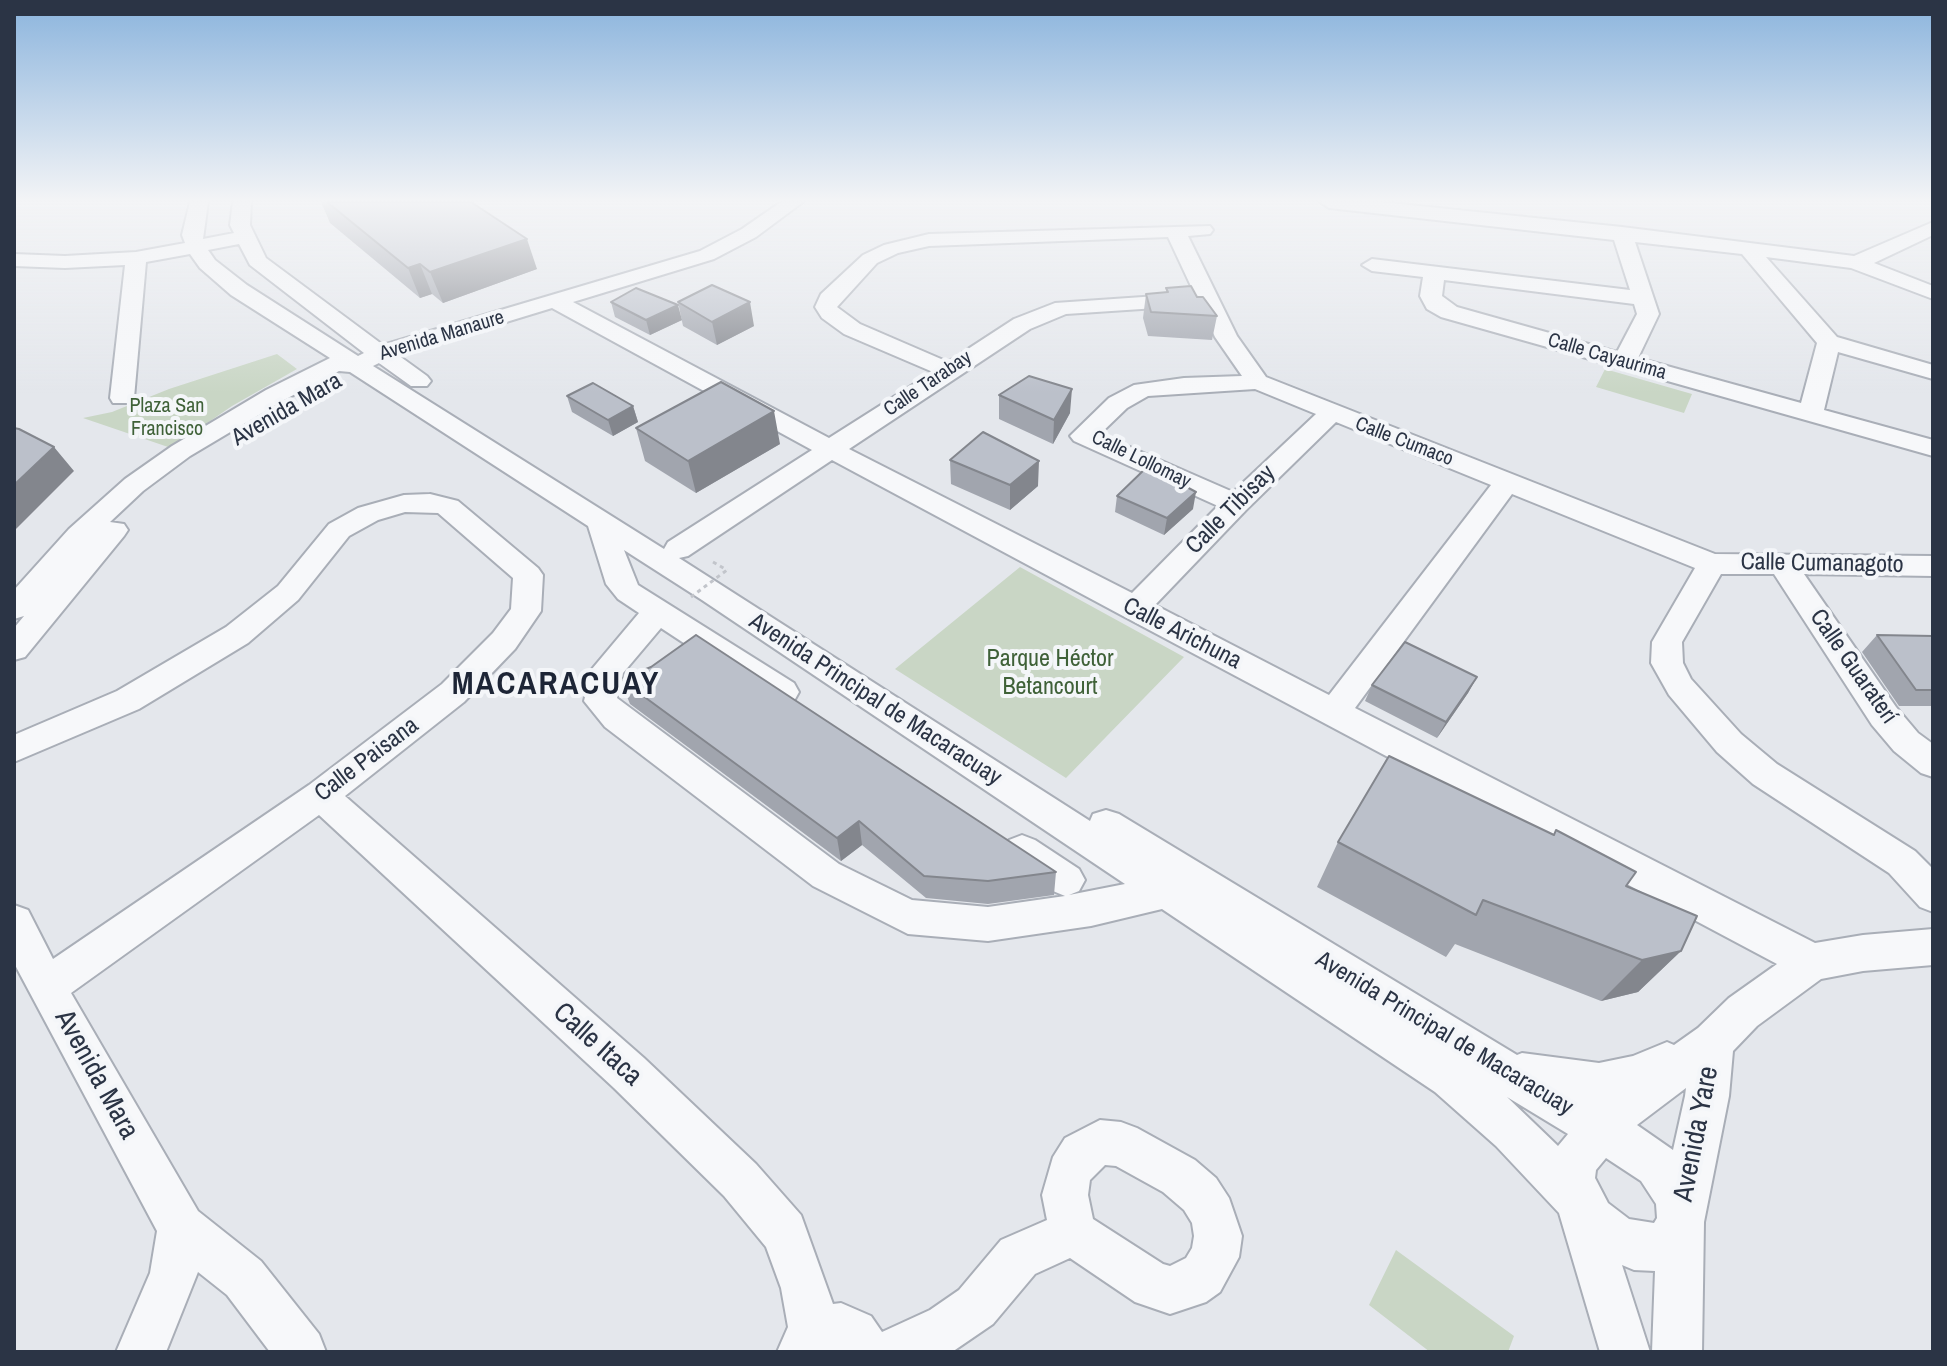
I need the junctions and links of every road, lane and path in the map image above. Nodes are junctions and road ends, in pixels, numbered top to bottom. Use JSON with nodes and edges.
{"nodes":[{"id":1,"x":135,"y":266,"type":"edge"},
{"id":2,"x":210,"y":266,"type":"edge"},
{"id":3,"x":261,"y":266,"type":"edge"},
{"id":4,"x":671,"y":266,"type":"edge"},
{"id":5,"x":863,"y":266,"type":"edge"},
{"id":6,"x":1191,"y":266,"type":"edge"},
{"id":7,"x":1377,"y":266,"type":"edge"},
{"id":8,"x":1632,"y":266,"type":"edge"},
{"id":9,"x":1762,"y":266,"type":"edge"},
{"id":10,"x":1863,"y":266,"type":"edge"},
{"id":11,"x":1434,"y":274,"type":"junction"},
{"id":12,"x":1933,"y":293,"type":"edge"},
{"id":13,"x":1641,"y":298,"type":"junction"},
{"id":14,"x":1206,"y":299,"type":"junction"},
{"id":15,"x":555,"y":301,"type":"junction"},
{"id":16,"x":339,"y":324,"type":"junction"},
{"id":17,"x":476,"y":324,"type":"junction"},
{"id":18,"x":317,"y":341,"type":"junction"},
{"id":19,"x":1829,"y":342,"type":"junction"},
{"id":20,"x":1624,"y":362,"type":"junction"},
{"id":21,"x":355,"y":365,"type":"junction"},
{"id":22,"x":383,"y":368,"type":"junction"},
{"id":23,"x":948,"y":370,"type":"junction"},
{"id":24,"x":1933,"y":372,"type":"edge"},
{"id":25,"x":419,"y":381,"type":"junction"},
{"id":26,"x":1258,"y":382,"type":"junction"},
{"id":27,"x":311,"y":385,"type":"junction"},
{"id":28,"x":122,"y":398,"type":"dead end"},
{"id":29,"x":1331,"y":413,"type":"junction"},
{"id":30,"x":1811,"y":414,"type":"junction"},
{"id":31,"x":1933,"y":448,"type":"edge"},
{"id":32,"x":832,"y":450,"type":"junction"},
{"id":33,"x":1507,"y":482,"type":"junction"},
{"id":34,"x":1236,"y":504,"type":"junction"},
{"id":35,"x":601,"y":524,"type":"junction"},
{"id":36,"x":678,"y":549,"type":"junction"},
{"id":37,"x":713,"y":562,"type":"dead end"},
{"id":38,"x":1781,"y":563,"type":"junction"},
{"id":39,"x":1712,"y":564,"type":"junction"},
{"id":40,"x":1933,"y":566,"type":"edge"},
{"id":41,"x":675,"y":603,"type":"junction"},
{"id":42,"x":14,"y":609,"type":"edge"},
{"id":43,"x":1134,"y":609,"type":"junction"},
{"id":44,"x":14,"y":649,"type":"edge"},
{"id":45,"x":803,"y":706,"type":"edge"},
{"id":46,"x":1334,"y":712,"type":"junction"},
{"id":47,"x":14,"y":749,"type":"edge"},
{"id":48,"x":1933,"y":763,"type":"edge"},
{"id":49,"x":321,"y":795,"type":"junction"},
{"id":50,"x":1000,"y":836,"type":"edge"},
{"id":51,"x":1066,"y":880,"type":"dead end"},
{"id":52,"x":1167,"y":891,"type":"junction"},
{"id":53,"x":1933,"y":895,"type":"edge"},
{"id":54,"x":14,"y":922,"type":"edge"},
{"id":55,"x":1933,"y":947,"type":"edge"},
{"id":56,"x":1812,"y":962,"type":"junction"},
{"id":57,"x":46,"y":987,"type":"junction"},
{"id":58,"x":1713,"y":1042,"type":"junction"},
{"id":59,"x":1500,"y":1069,"type":"junction"},
{"id":60,"x":1593,"y":1138,"type":"junction"},
{"id":61,"x":1578,"y":1199,"type":"junction"},
{"id":62,"x":1680,"y":1225,"type":"junction"},
{"id":63,"x":181,"y":1228,"type":"junction"},
{"id":64,"x":1073,"y":1233,"type":"dead end"},
{"id":65,"x":807,"y":1343,"type":"edge"},
{"id":66,"x":141,"y":1352,"type":"edge"},
{"id":67,"x":301,"y":1352,"type":"edge"},
{"id":68,"x":866,"y":1352,"type":"edge"},
{"id":69,"x":895,"y":1352,"type":"edge"},
{"id":70,"x":1625,"y":1352,"type":"edge"},
{"id":71,"x":1677,"y":1352,"type":"edge"}],
"edges":[{"from":1,"to":28,"type":"street"},
{"from":2,"to":18,"type":"street","name":"Avenida Principal de Macaracuay"},
{"from":3,"to":16,"type":"street","name":"Avenida Principal de Macaracuay"},
{"from":4,"to":15,"type":"street","name":"Avenida Manaure"},
{"from":5,"to":23,"type":"street"},
{"from":6,"to":14,"type":"street"},
{"from":7,"to":11,"type":"street"},
{"from":8,"to":13,"type":"street"},
{"from":9,"to":19,"type":"street"},
{"from":10,"to":12,"type":"street"},
{"from":11,"to":13,"type":"street"},
{"from":11,"to":20,"type":"street","name":"Calle Cayaurima"},
{"from":13,"to":20,"type":"street"},
{"from":14,"to":23,"type":"street","name":"Calle Tarabay"},
{"from":14,"to":26,"type":"street"},
{"from":15,"to":17,"type":"street","name":"Avenida Manaure"},
{"from":15,"to":32,"type":"street","name":"Calle Arichuna"},
{"from":16,"to":17,"type":"street"},
{"from":16,"to":22,"type":"street","name":"Avenida Principal de Macaracuay"},
{"from":17,"to":22,"type":"street","name":"Avenida Manaure"},
{"from":17,"to":25,"type":"street"},
{"from":18,"to":21,"type":"street","name":"Avenida Principal de Macaracuay"},
{"from":18,"to":27,"type":"street"},
{"from":19,"to":24,"type":"street"},
{"from":19,"to":30,"type":"street"},
{"from":20,"to":30,"type":"street","name":"Calle Cayaurima"},
{"from":21,"to":22,"type":"street","name":"Avenida Principal de Macaracuay"},
{"from":21,"to":27,"type":"street","name":"Avenida Mara"},
{"from":22,"to":25,"type":"street","name":"Avenida Principal de Macaracuay"},
{"from":22,"to":27,"type":"street","name":"Avenida Manaure"},
{"from":22,"to":35,"type":"street","name":"Avenida Principal de Macaracuay"},
{"from":23,"to":32,"type":"street","name":"Calle Tarabay"},
{"from":25,"to":36,"type":"street","name":"Avenida Principal de Macaracuay"},
{"from":26,"to":29,"type":"street","name":"Calle Cumaco"},
{"from":26,"to":34,"type":"street","name":"Calle Lollomay"},
{"from":27,"to":42,"type":"street","name":"Avenida Mara"},
{"from":27,"to":44,"type":"street","name":"Avenida Mara"},
{"from":29,"to":33,"type":"street","name":"Calle Cumaco"},
{"from":29,"to":34,"type":"street","name":"Calle Tibisay"},
{"from":30,"to":31,"type":"street","name":"Calle Cayaurima"},
{"from":32,"to":36,"type":"street","name":"Calle Tarabay"},
{"from":32,"to":43,"type":"street","name":"Calle Arichuna"},
{"from":33,"to":39,"type":"street","name":"Calle Cumaco"},
{"from":33,"to":46,"type":"street"},
{"from":34,"to":43,"type":"street","name":"Calle Tibisay"},
{"from":35,"to":41,"type":"street"},
{"from":35,"to":52,"type":"street","name":"Avenida Principal de Macaracuay"},
{"from":36,"to":59,"type":"street","name":"Avenida Principal de Macaracuay"},
{"from":37,"to":41,"type":"path","bridge":true},
{"from":38,"to":39,"type":"street","name":"Calle Cumanagoto"},
{"from":38,"to":40,"type":"street","name":"Calle Cumanagoto"},
{"from":38,"to":48,"type":"street","name":"Calle Guaraterí"},
{"from":39,"to":53,"type":"street"},
{"from":41,"to":45,"type":"street"},
{"from":41,"to":52,"type":"street"},
{"from":43,"to":46,"type":"street","name":"Calle Arichuna"},
{"from":46,"to":56,"type":"street","name":"Calle Arichuna"},
{"from":47,"to":49,"type":"street","name":"Calle Paisana"},
{"from":49,"to":57,"type":"street","name":"Calle Paisana"},
{"from":49,"to":65,"type":"street","name":"Calle Itaca"},
{"from":50,"to":51,"type":"street"},
{"from":52,"to":61,"type":"street","name":"Avenida Principal de Macaracuay"},
{"from":54,"to":57,"type":"street","name":"Avenida Mara"},
{"from":55,"to":56,"type":"street","name":"Avenida Yare"},
{"from":56,"to":58,"type":"street","name":"Avenida Yare"},
{"from":57,"to":63,"type":"street","name":"Avenida Mara"},
{"from":58,"to":59,"type":"street"},
{"from":58,"to":60,"type":"street","name":"Avenida Yare"},
{"from":58,"to":62,"type":"street","name":"Avenida Yare"},
{"from":59,"to":60,"type":"street","name":"Avenida Principal de Macaracuay"},
{"from":60,"to":61,"type":"street","name":"Avenida Principal de Macaracuay"},
{"from":60,"to":62,"type":"street","name":"Avenida Principal de Macaracuay"},
{"from":61,"to":62,"type":"street","name":"Avenida Principal de Macaracuay"},
{"from":61,"to":70,"type":"street","name":"Avenida Principal de Macaracuay"},
{"from":62,"to":71,"type":"street","name":"Avenida Principal de Macaracuay"},
{"from":63,"to":66,"type":"street"},
{"from":63,"to":67,"type":"street","name":"Avenida Mara"},
{"from":64,"to":69,"type":"street"},
{"from":65,"to":68,"type":"street"}]}
